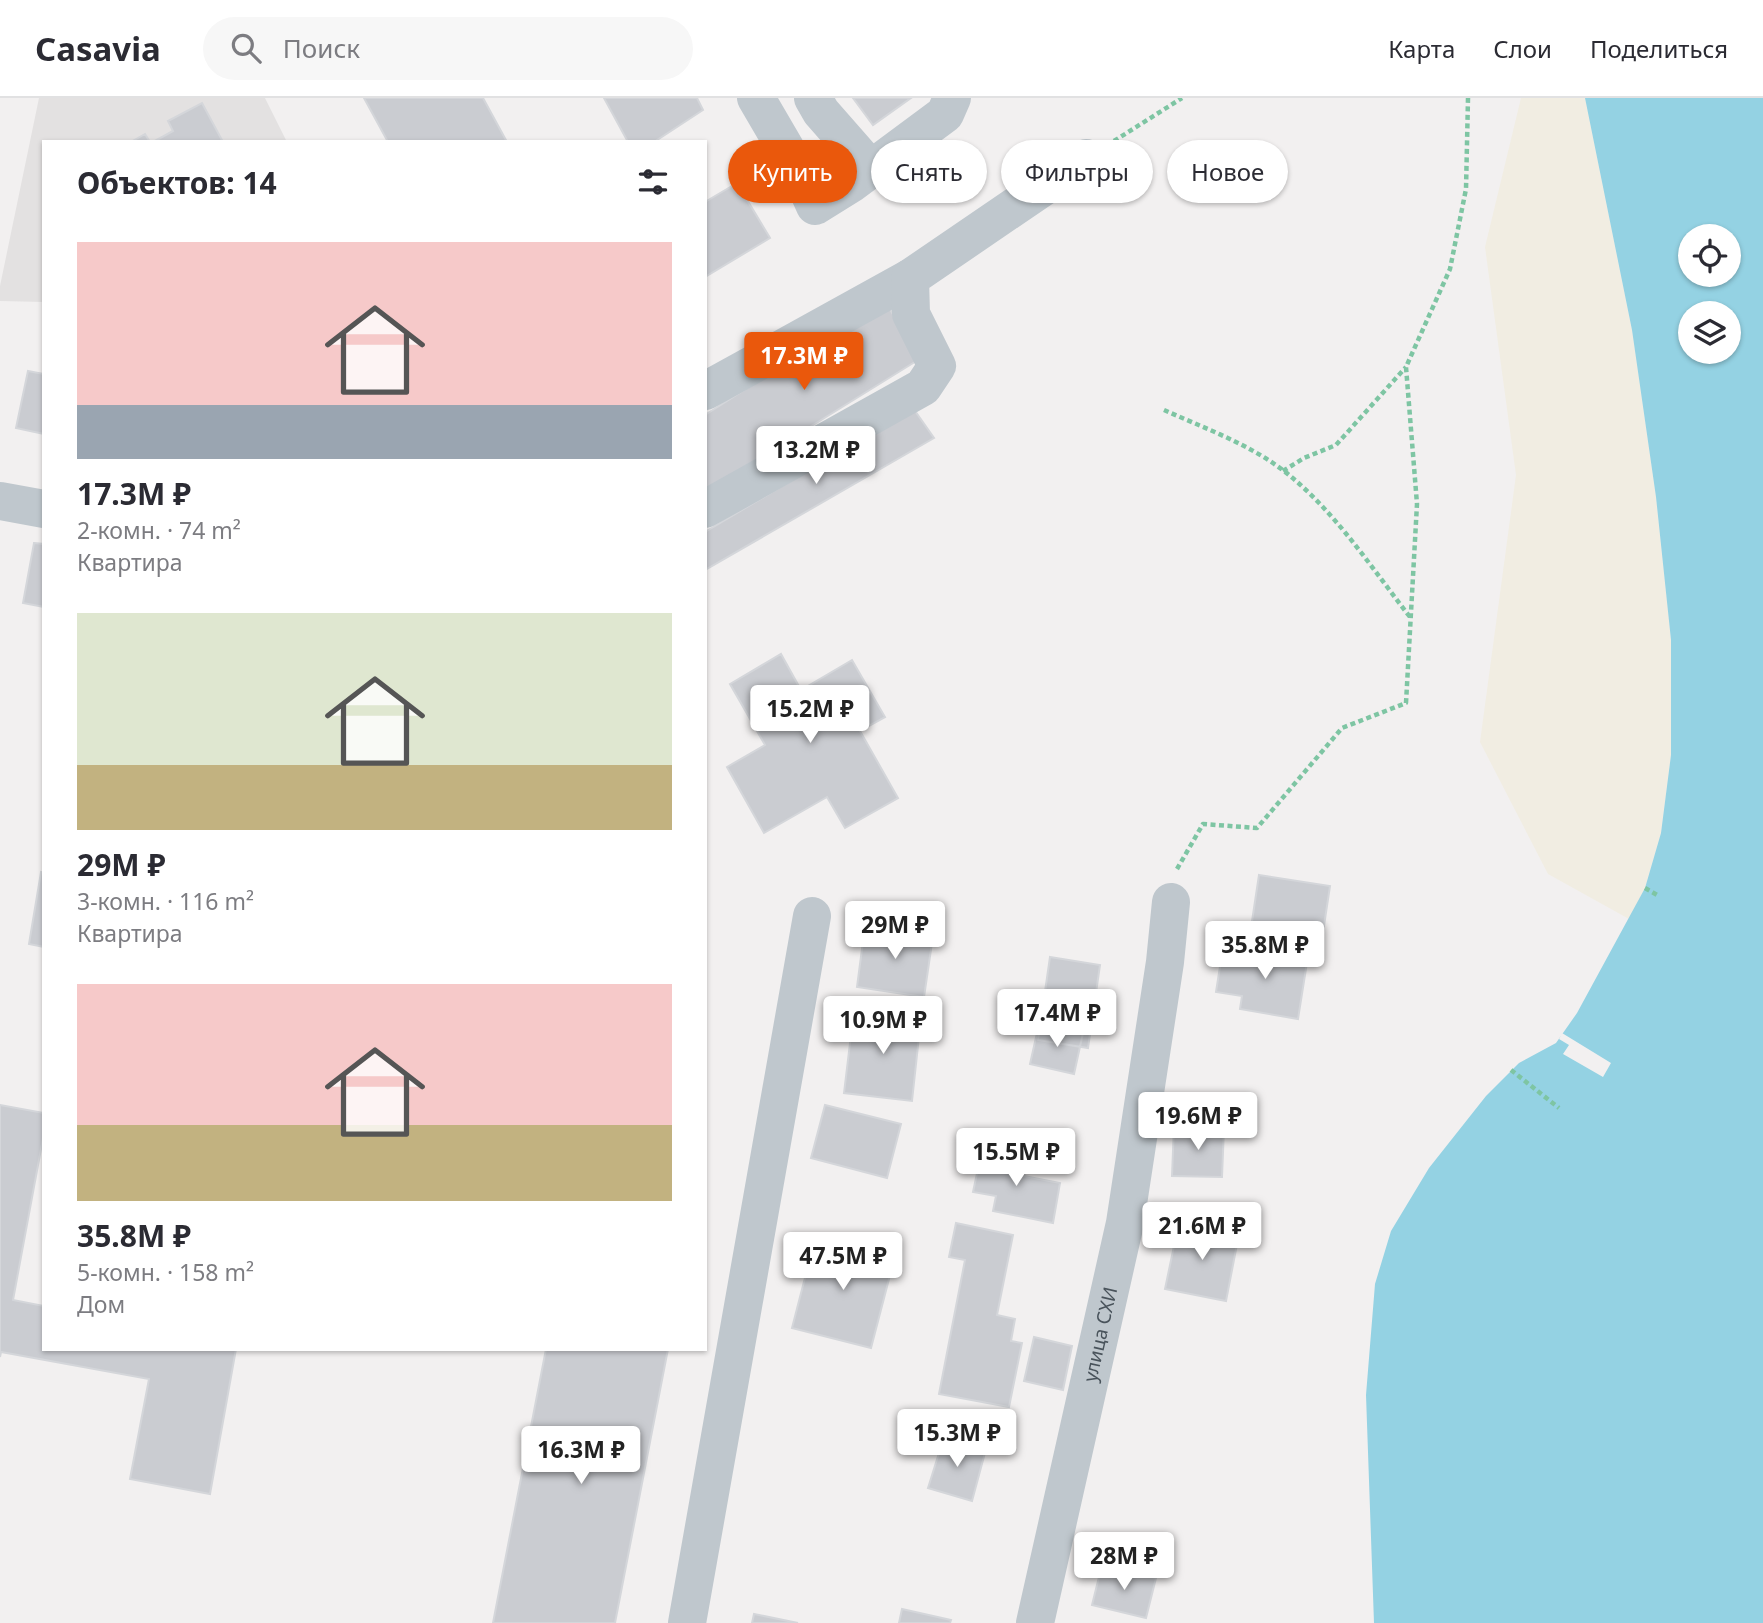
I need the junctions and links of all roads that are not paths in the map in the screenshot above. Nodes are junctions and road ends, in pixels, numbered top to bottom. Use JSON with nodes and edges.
{"nodes":[{"id":1,"x":756,"y":98,"type":"edge"},
{"id":2,"x":813,"y":98,"type":"edge"},
{"id":3,"x":952,"y":98,"type":"edge"},
{"id":4,"x":909,"y":140,"type":"edge"},
{"id":5,"x":871,"y":169,"type":"joint"},
{"id":6,"x":1020,"y":203,"type":"edge"},
{"id":7,"x":910,"y":278,"type":"junction"},
{"id":8,"x":707,"y":390,"type":"edge"},
{"id":9,"x":0,"y":501,"type":"edge"},
{"id":10,"x":707,"y":508,"type":"edge"},
{"id":11,"x":42,"y":509,"type":"edge"},
{"id":12,"x":1173,"y":889,"type":"road end"},
{"id":13,"x":813,"y":916,"type":"dead end"},
{"id":14,"x":687,"y":1623,"type":"edge"},
{"id":15,"x":1035,"y":1623,"type":"edge"}],
"edges":[{"from":1,"to":5,"type":"lane"},
{"from":2,"to":5,"type":"lane"},
{"from":3,"to":4,"type":"lane"},
{"from":6,"to":7,"type":"lane"},
{"from":7,"to":8,"type":"lane"},
{"from":7,"to":10,"type":"lane"},
{"from":9,"to":11,"type":"lane"},
{"from":12,"to":15,"type":"lane","name":"улица СХИ"},
{"from":13,"to":14,"type":"lane"}]}
